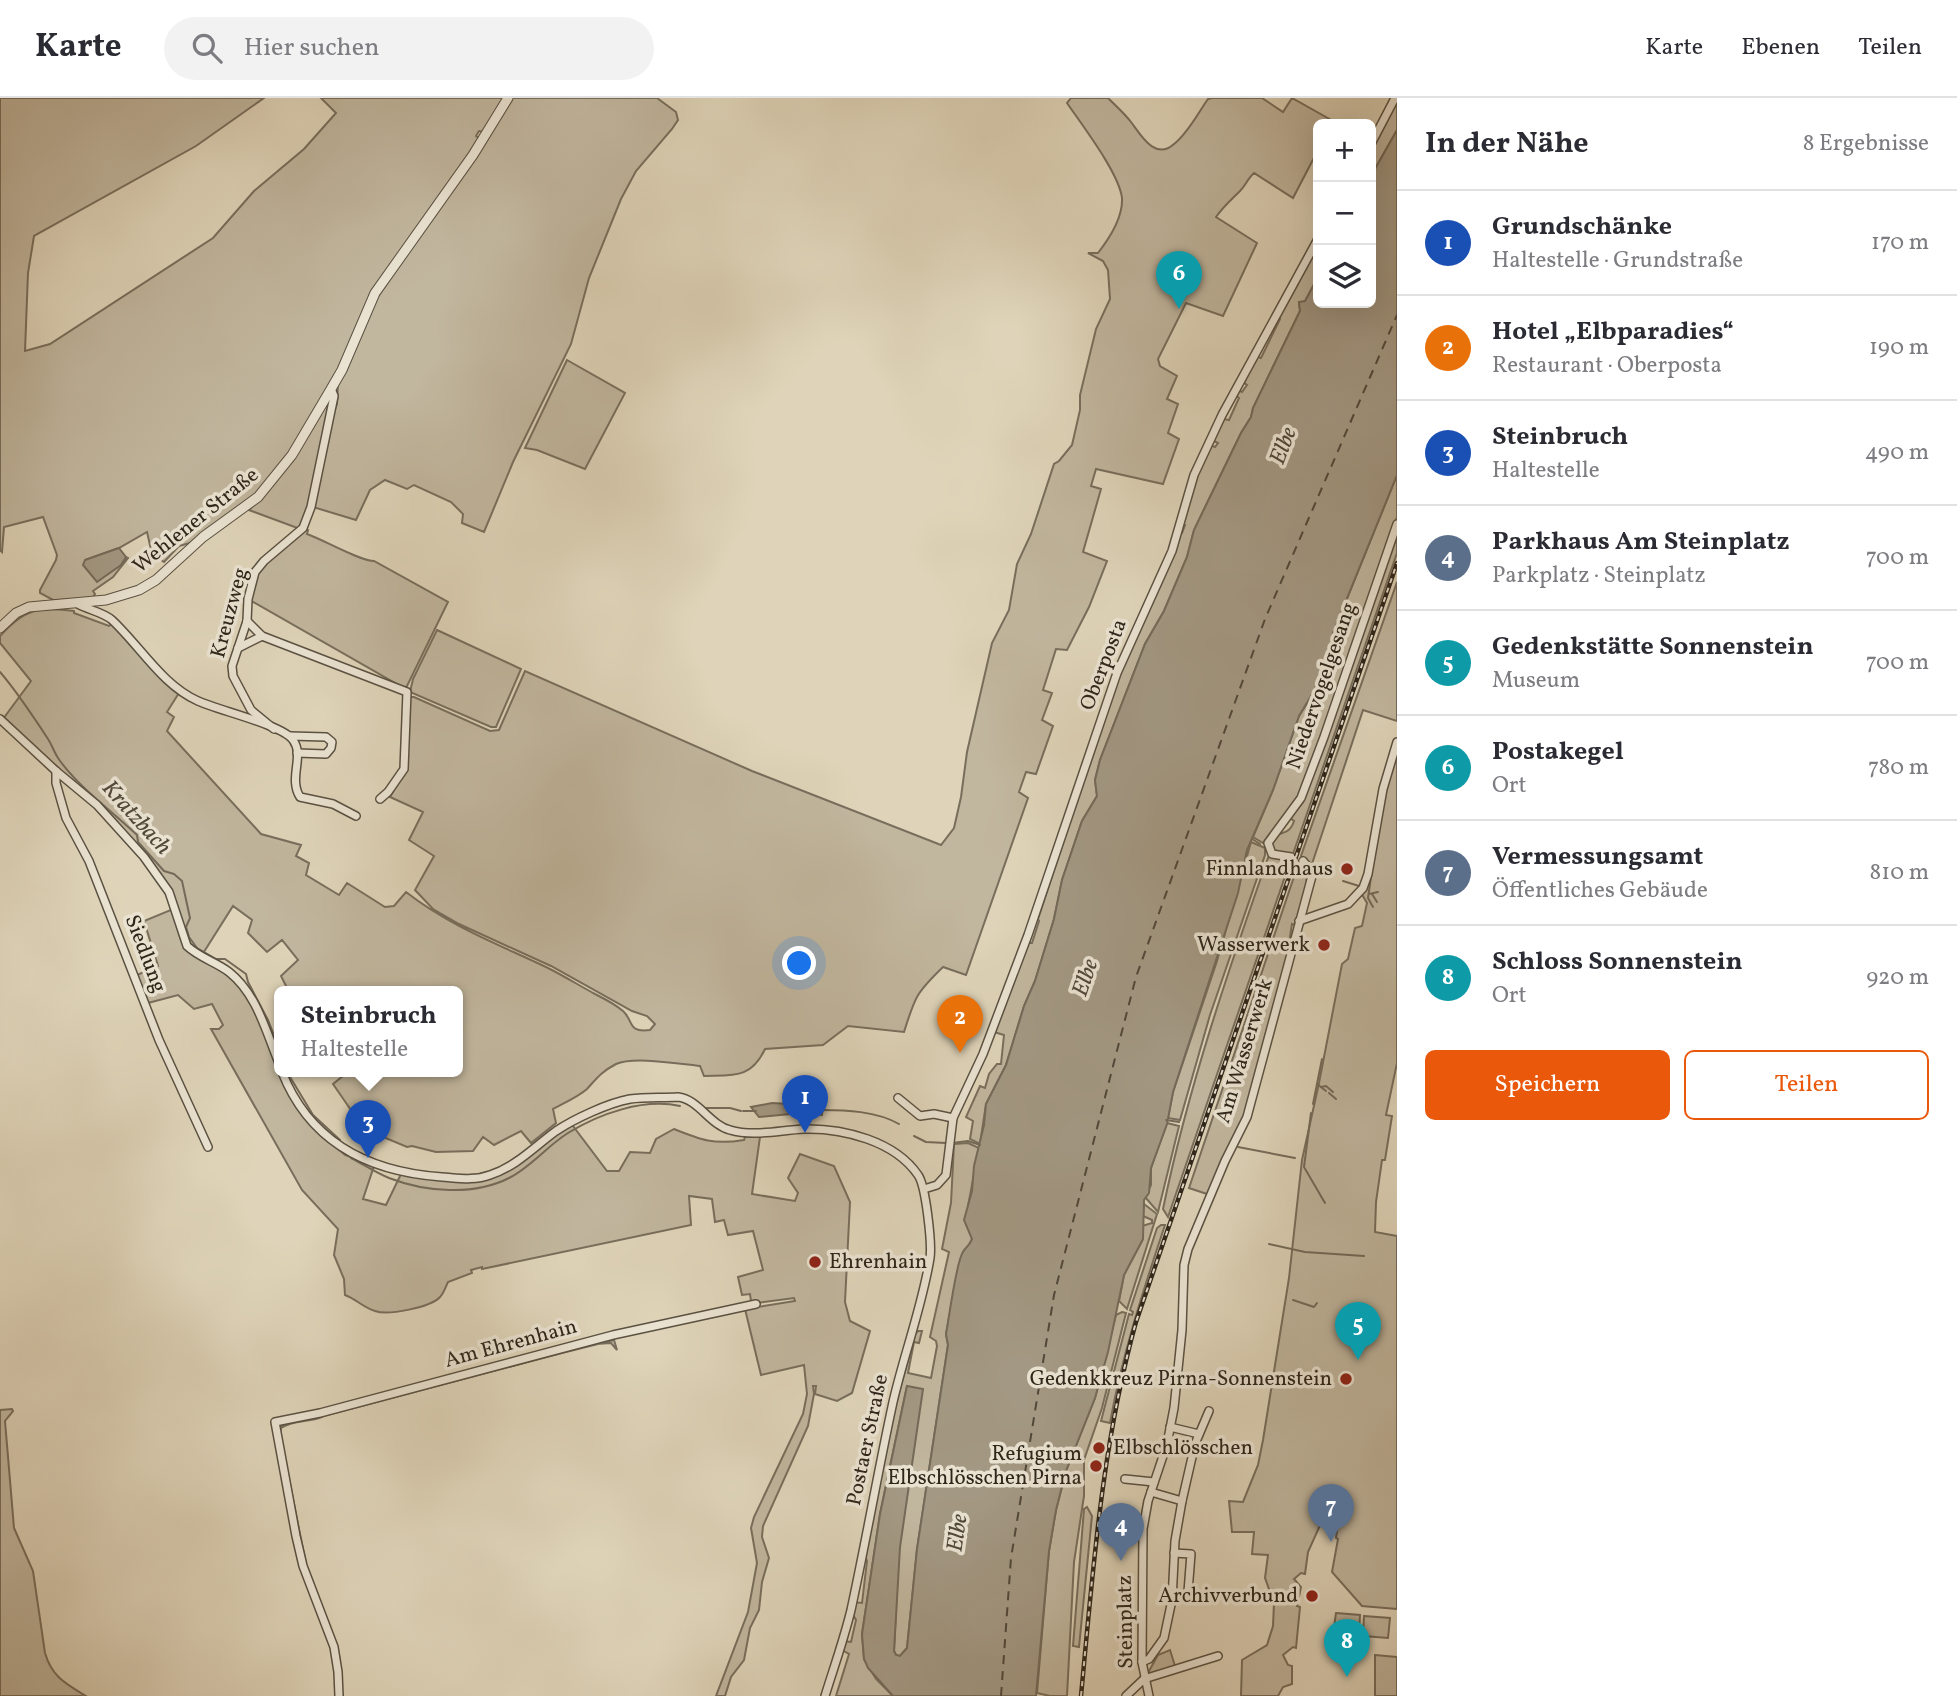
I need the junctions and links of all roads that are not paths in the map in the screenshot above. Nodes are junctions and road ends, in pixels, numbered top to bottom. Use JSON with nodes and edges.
{"nodes":[{"id":1,"x":508,"y":98,"type":"edge"},
{"id":2,"x":1395,"y":98,"type":"edge"},
{"id":3,"x":1376,"y":134,"type":"edge"},
{"id":4,"x":1315,"y":245,"type":"edge"},
{"id":5,"x":331,"y":389,"type":"junction"},
{"id":6,"x":1397,"y":524,"type":"edge"},
{"id":7,"x":106,"y":600,"type":"junction"},
{"id":8,"x":78,"y":604,"type":"junction"},
{"id":9,"x":109,"y":617,"type":"junction"},
{"id":10,"x":247,"y":621,"type":"junction"},
{"id":11,"x":0,"y":628,"type":"edge"},
{"id":12,"x":262,"y":636,"type":"junction"},
{"id":13,"x":238,"y":648,"type":"junction"},
{"id":14,"x":0,"y":719,"type":"edge"},
{"id":15,"x":274,"y":729,"type":"junction"},
{"id":16,"x":290,"y":736,"type":"junction"},
{"id":17,"x":1397,"y":742,"type":"edge"},
{"id":18,"x":297,"y":753,"type":"junction"},
{"id":19,"x":56,"y":771,"type":"junction"},
{"id":20,"x":74,"y":786,"type":"junction"},
{"id":21,"x":60,"y":796,"type":"junction"},
{"id":22,"x":380,"y":799,"type":"dead end"},
{"id":23,"x":356,"y":816,"type":"dead end"},
{"id":24,"x":1291,"y":857,"type":"dead end"},
{"id":25,"x":1303,"y":861,"type":"dead end"},
{"id":26,"x":1299,"y":921,"type":"junction"},
{"id":27,"x":274,"y":1050,"type":"edge"},
{"id":28,"x":285,"y":1077,"type":"edge"},
{"id":29,"x":898,"y":1098,"type":"dead end"},
{"id":30,"x":953,"y":1118,"type":"junction"},
{"id":31,"x":208,"y":1147,"type":"dead end"},
{"id":32,"x":924,"y":1189,"type":"junction"},
{"id":33,"x":756,"y":1304,"type":"dead end"},
{"id":34,"x":1209,"y":1411,"type":"dead end"},
{"id":35,"x":1170,"y":1427,"type":"junction"},
{"id":36,"x":1199,"y":1434,"type":"junction"},
{"id":37,"x":1125,"y":1479,"type":"dead end"},
{"id":38,"x":1154,"y":1482,"type":"junction"},
{"id":39,"x":1151,"y":1492,"type":"junction"},
{"id":40,"x":1182,"y":1501,"type":"junction"},
{"id":41,"x":1174,"y":1553,"type":"junction"},
{"id":42,"x":1172,"y":1600,"type":"junction"},
{"id":43,"x":1218,"y":1656,"type":"dead end"},
{"id":44,"x":1142,"y":1662,"type":"junction"},
{"id":45,"x":1144,"y":1679,"type":"junction"},
{"id":46,"x":339,"y":1696,"type":"edge"},
{"id":47,"x":825,"y":1696,"type":"edge"},
{"id":48,"x":1126,"y":1696,"type":"edge"},
{"id":49,"x":1149,"y":1696,"type":"edge"}],
"edges":[{"from":1,"to":5,"type":"street","name":"Wehlener Straße"},
{"from":2,"to":3,"type":"street"},
{"from":4,"to":30,"type":"street","name":"Oberposta"},
{"from":5,"to":7,"type":"street","name":"Wehlener Straße"},
{"from":5,"to":10,"type":"street","name":"Kreuzweg"},
{"from":6,"to":24,"type":"street","name":"Niedervogelgesang"},
{"from":7,"to":8,"type":"street","name":"Wehlener Straße"},
{"from":7,"to":9,"type":"street"},
{"from":8,"to":9,"type":"street"},
{"from":8,"to":11,"type":"street","name":"Wehlener Straße"},
{"from":9,"to":15,"type":"street"},
{"from":10,"to":12,"type":"street"},
{"from":10,"to":13,"type":"street","name":"Kreuzweg"},
{"from":12,"to":13,"type":"street"},
{"from":12,"to":22,"type":"street"},
{"from":13,"to":15,"type":"street","name":"Kreuzweg"},
{"from":14,"to":19,"type":"street"},
{"from":15,"to":16,"type":"street"},
{"from":16,"to":18,"type":"street"},
{"from":16,"to":18,"type":"street"},
{"from":17,"to":26,"type":"street"},
{"from":18,"to":23,"type":"street"},
{"from":19,"to":20,"type":"street"},
{"from":19,"to":21,"type":"street","name":"Siedlung"},
{"from":20,"to":21,"type":"street"},
{"from":20,"to":27,"type":"street"},
{"from":21,"to":31,"type":"street","name":"Siedlung"},
{"from":25,"to":26,"type":"street","name":"Am Wasserwerk"},
{"from":26,"to":35,"type":"street","name":"Am Wasserwerk"},
{"from":28,"to":32,"type":"street","name":"Postaer Straße"},
{"from":29,"to":30,"type":"street"},
{"from":30,"to":32,"type":"street","name":"Oberposta"},
{"from":32,"to":47,"type":"street","name":"Postaer Straße"},
{"from":33,"to":46,"type":"street","name":"Am Ehrenhain"},
{"from":34,"to":36,"type":"street"},
{"from":35,"to":36,"type":"street"},
{"from":35,"to":38,"type":"street","name":"Steinplatz"},
{"from":36,"to":40,"type":"street"},
{"from":37,"to":38,"type":"street"},
{"from":38,"to":39,"type":"street","name":"Steinplatz"},
{"from":39,"to":40,"type":"street"},
{"from":39,"to":44,"type":"street","name":"Steinplatz"},
{"from":40,"to":41,"type":"street"},
{"from":41,"to":42,"type":"street"},
{"from":41,"to":42,"type":"street"},
{"from":42,"to":44,"type":"street"},
{"from":43,"to":45,"type":"street","name":"Steinplatz"},
{"from":44,"to":45,"type":"street","name":"Steinplatz"},
{"from":45,"to":48,"type":"street"},
{"from":45,"to":49,"type":"street","name":"Steinplatz"}]}
